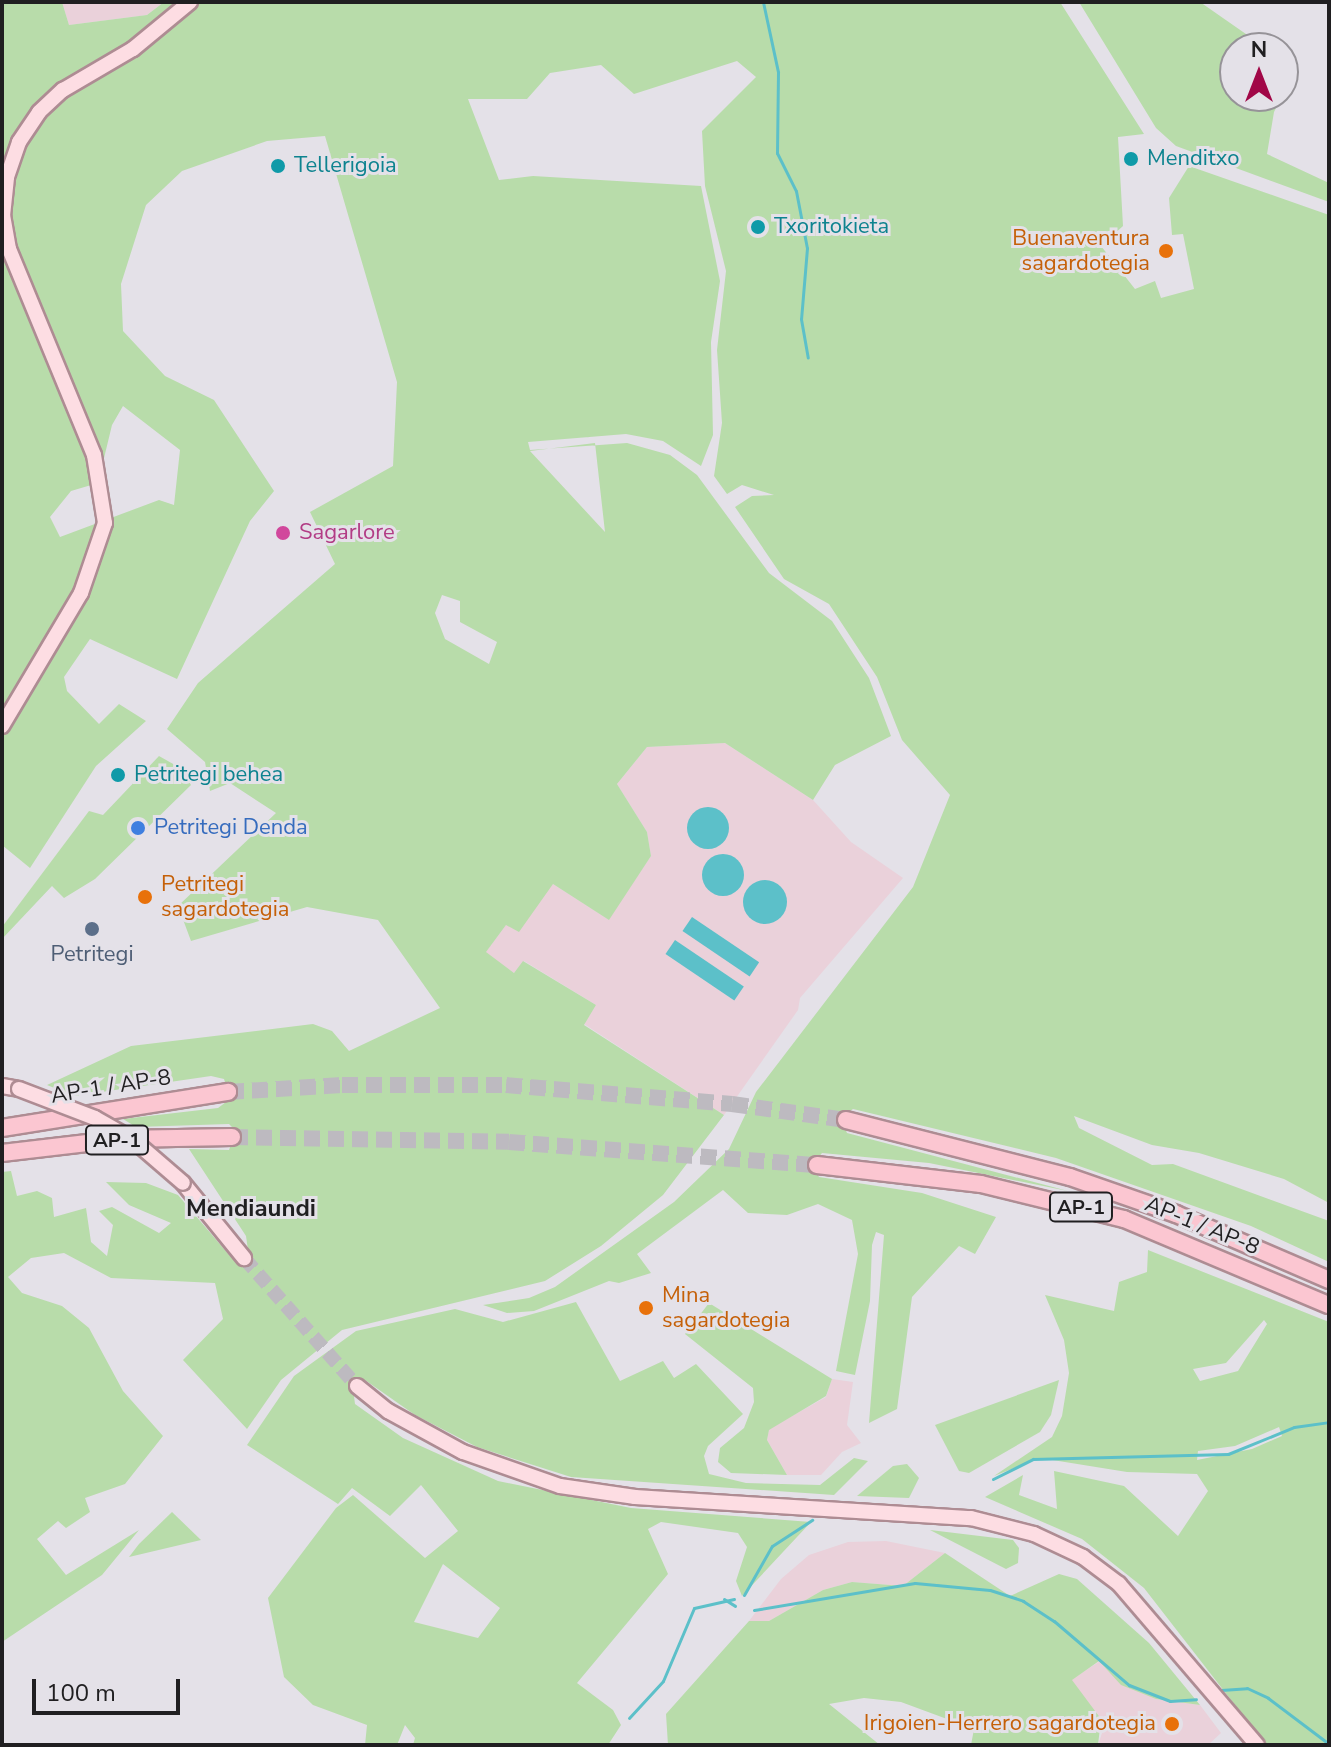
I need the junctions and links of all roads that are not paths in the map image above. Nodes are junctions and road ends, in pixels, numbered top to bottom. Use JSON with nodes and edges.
{"nodes":[{"id":1,"x":190,"y":2,"type":"edge"},
{"id":2,"x":2,"y":726,"type":"edge"},
{"id":3,"x":2,"y":1086,"type":"edge"},
{"id":4,"x":228,"y":1092,"type":"tunnel mouth"},
{"id":5,"x":846,"y":1120,"type":"tunnel mouth"},
{"id":6,"x":2,"y":1128,"type":"edge"},
{"id":7,"x":232,"y":1137,"type":"tunnel mouth"},
{"id":8,"x":2,"y":1153,"type":"edge"},
{"id":9,"x":817,"y":1165,"type":"tunnel mouth"},
{"id":10,"x":244,"y":1258,"type":"tunnel mouth"},
{"id":11,"x":1329,"y":1280,"type":"edge"},
{"id":12,"x":1329,"y":1305,"type":"edge"},
{"id":13,"x":357,"y":1386,"type":"tunnel mouth"},
{"id":14,"x":1257,"y":1745,"type":"edge"}],
"edges":[{"from":1,"to":2,"type":"main road"},
{"from":3,"to":10,"type":"main road","bridge":true},
{"from":4,"to":6,"type":"highway","name":"AP-1 / AP-8","number":"AP-1"},
{"from":5,"to":11,"type":"highway","name":"AP-1 / AP-8","number":"AP-1"},
{"from":7,"to":8,"type":"highway","number":"AP-1"},
{"from":9,"to":12,"type":"highway","name":"AP-1 / AP-8","number":"AP-1"},
{"from":13,"to":14,"type":"main road"}]}
